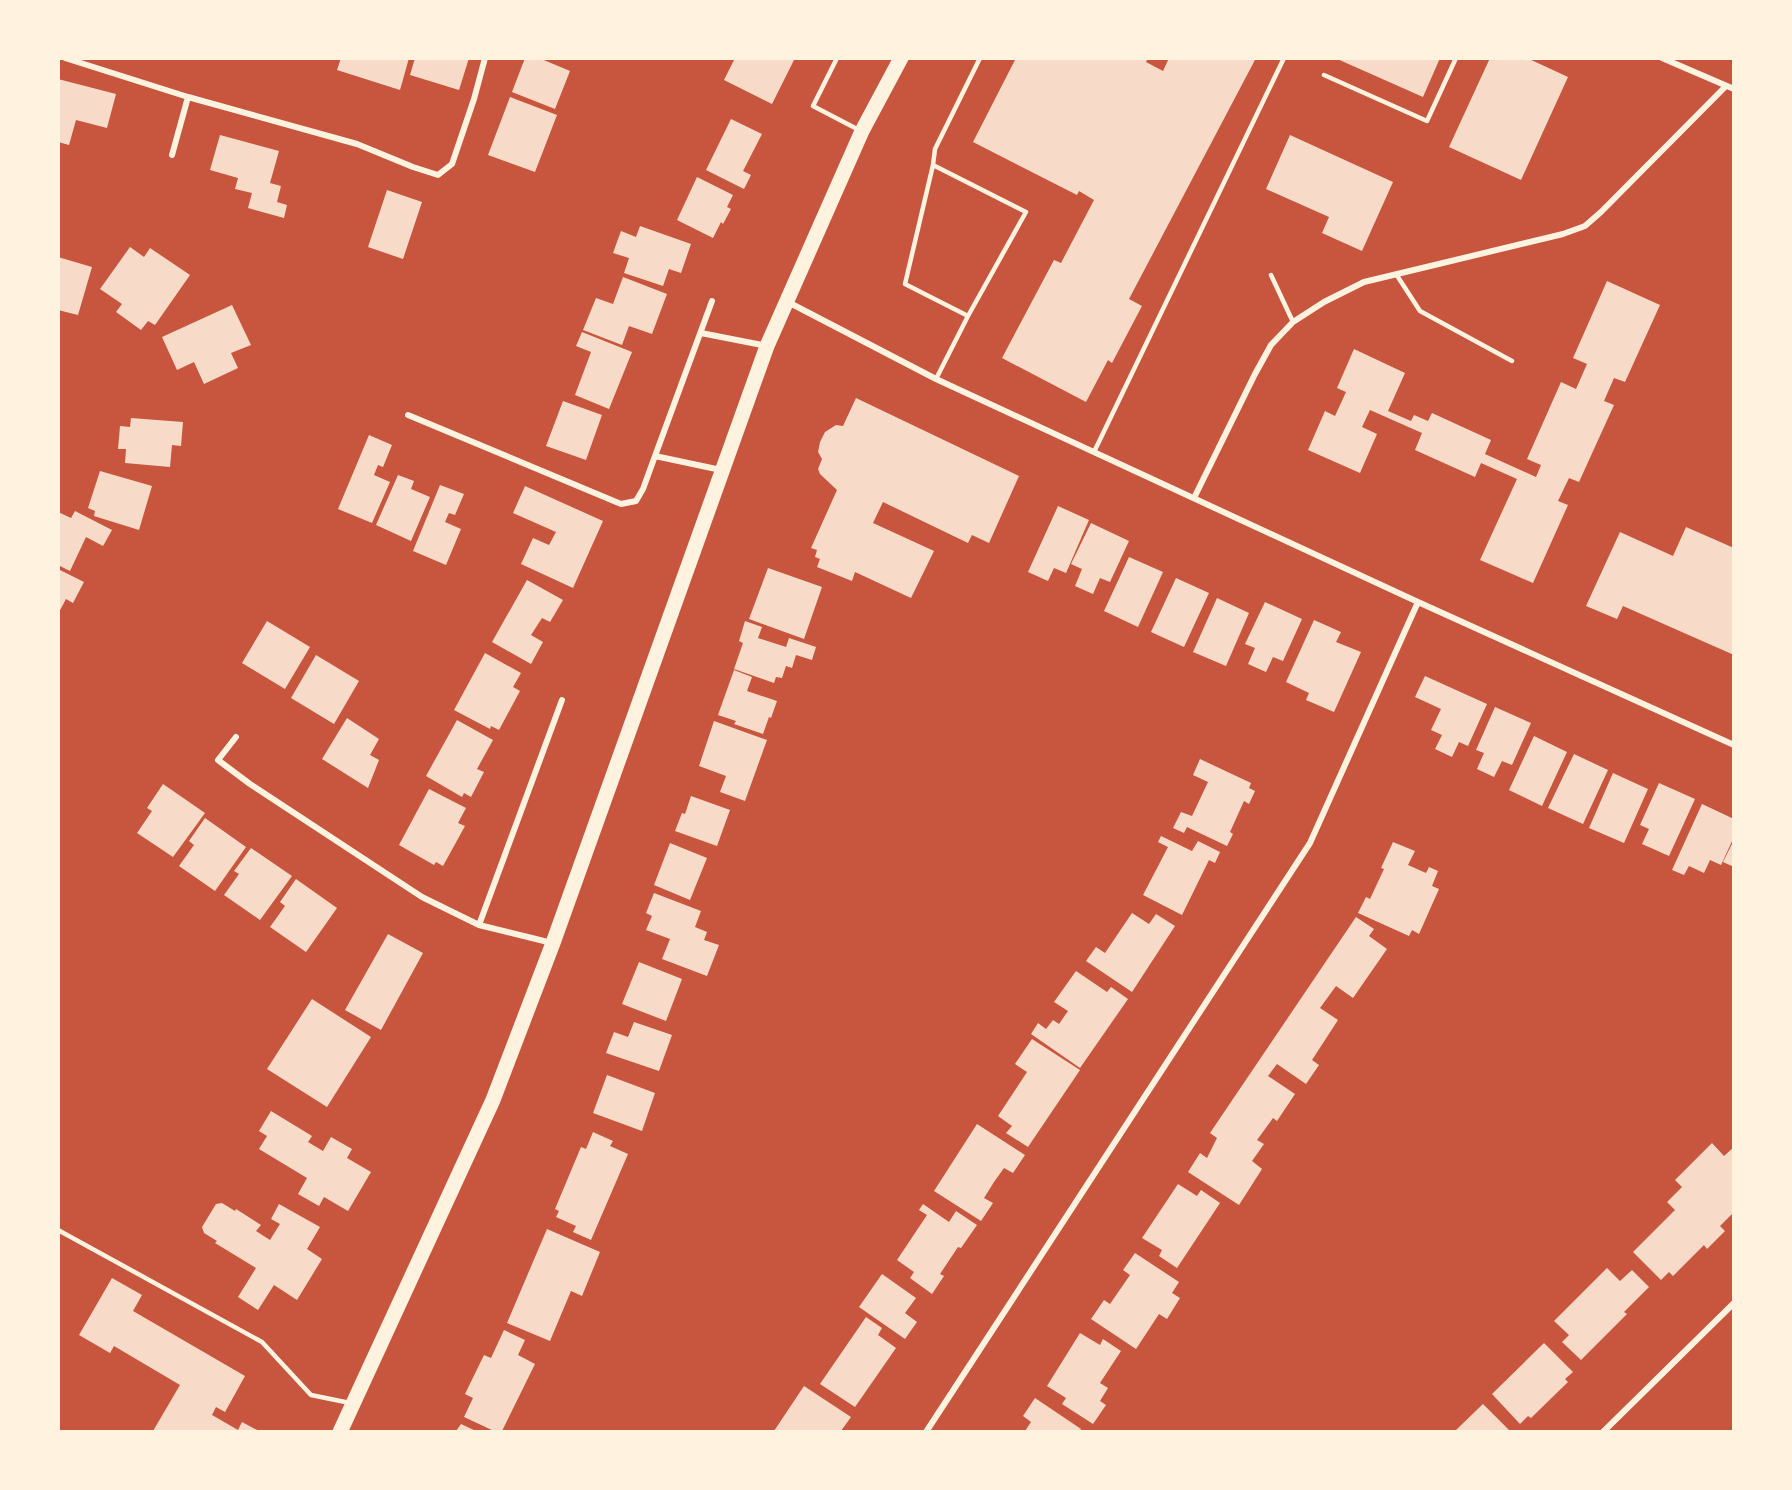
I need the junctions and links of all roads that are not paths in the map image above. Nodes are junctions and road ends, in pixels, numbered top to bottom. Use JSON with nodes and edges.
{"nodes":[{"id":1,"x":65,"y":58,"type":"edge"},
{"id":2,"x":484,"y":58,"type":"edge"},
{"id":3,"x":837,"y":58,"type":"edge"},
{"id":4,"x":901,"y":58,"type":"edge"},
{"id":5,"x":980,"y":58,"type":"edge"},
{"id":6,"x":1284,"y":58,"type":"edge"},
{"id":7,"x":1456,"y":58,"type":"edge"},
{"id":8,"x":1662,"y":58,"type":"edge"},
{"id":9,"x":1324,"y":75,"type":"dead end"},
{"id":10,"x":1726,"y":86,"type":"junction"},
{"id":11,"x":1734,"y":89,"type":"edge"},
{"id":12,"x":188,"y":97,"type":"junction"},
{"id":13,"x":862,"y":131,"type":"junction"},
{"id":14,"x":172,"y":155,"type":"dead end"},
{"id":15,"x":933,"y":165,"type":"junction"},
{"id":16,"x":1396,"y":274,"type":"junction"},
{"id":17,"x":1271,"y":275,"type":"dead end"},
{"id":18,"x":786,"y":300,"type":"junction"},
{"id":19,"x":712,"y":301,"type":"dead end"},
{"id":20,"x":968,"y":316,"type":"junction"},
{"id":21,"x":1293,"y":322,"type":"junction"},
{"id":22,"x":701,"y":333,"type":"junction"},
{"id":23,"x":767,"y":346,"type":"junction"},
{"id":24,"x":1512,"y":361,"type":"dead end"},
{"id":25,"x":936,"y":379,"type":"junction"},
{"id":26,"x":408,"y":415,"type":"dead end"},
{"id":27,"x":1094,"y":452,"type":"junction"},
{"id":28,"x":655,"y":456,"type":"junction"},
{"id":29,"x":721,"y":470,"type":"junction"},
{"id":30,"x":1194,"y":498,"type":"junction"},
{"id":31,"x":1418,"y":602,"type":"junction"},
{"id":32,"x":562,"y":700,"type":"dead end"},
{"id":33,"x":236,"y":737,"type":"dead end"},
{"id":34,"x":1734,"y":745,"type":"edge"},
{"id":35,"x":479,"y":925,"type":"junction"},
{"id":36,"x":553,"y":943,"type":"junction"},
{"id":37,"x":58,"y":1230,"type":"edge"},
{"id":38,"x":1734,"y":1303,"type":"edge"},
{"id":39,"x":353,"y":1403,"type":"junction"},
{"id":40,"x":339,"y":1431,"type":"edge"},
{"id":41,"x":926,"y":1431,"type":"edge"},
{"id":42,"x":1603,"y":1431,"type":"edge"}],
"edges":[{"from":1,"to":12,"type":"street"},
{"from":2,"to":12,"type":"street"},
{"from":3,"to":13,"type":"lane"},
{"from":4,"to":13,"type":"main road"},
{"from":5,"to":15,"type":"lane"},
{"from":6,"to":27,"type":"lane"},
{"from":7,"to":9,"type":"lane"},
{"from":8,"to":10,"type":"street"},
{"from":10,"to":11,"type":"street"},
{"from":10,"to":16,"type":"street"},
{"from":12,"to":14,"type":"street"},
{"from":13,"to":18,"type":"main road"},
{"from":15,"to":20,"type":"lane"},
{"from":15,"to":20,"type":"lane"},
{"from":16,"to":21,"type":"street"},
{"from":16,"to":24,"type":"lane"},
{"from":17,"to":21,"type":"lane"},
{"from":18,"to":23,"type":"main road"},
{"from":18,"to":25,"type":"street"},
{"from":19,"to":22,"type":"street"},
{"from":20,"to":25,"type":"lane"},
{"from":21,"to":30,"type":"street"},
{"from":22,"to":23,"type":"street"},
{"from":22,"to":28,"type":"street"},
{"from":23,"to":29,"type":"main road"},
{"from":25,"to":27,"type":"street"},
{"from":26,"to":28,"type":"street"},
{"from":27,"to":30,"type":"street"},
{"from":28,"to":29,"type":"street"},
{"from":29,"to":36,"type":"main road"},
{"from":30,"to":31,"type":"street"},
{"from":31,"to":34,"type":"street"},
{"from":31,"to":41,"type":"street"},
{"from":32,"to":35,"type":"street"},
{"from":33,"to":35,"type":"street"},
{"from":35,"to":36,"type":"street"},
{"from":36,"to":39,"type":"main road"},
{"from":37,"to":39,"type":"lane"},
{"from":38,"to":42,"type":"street"},
{"from":39,"to":40,"type":"main road"}]}
